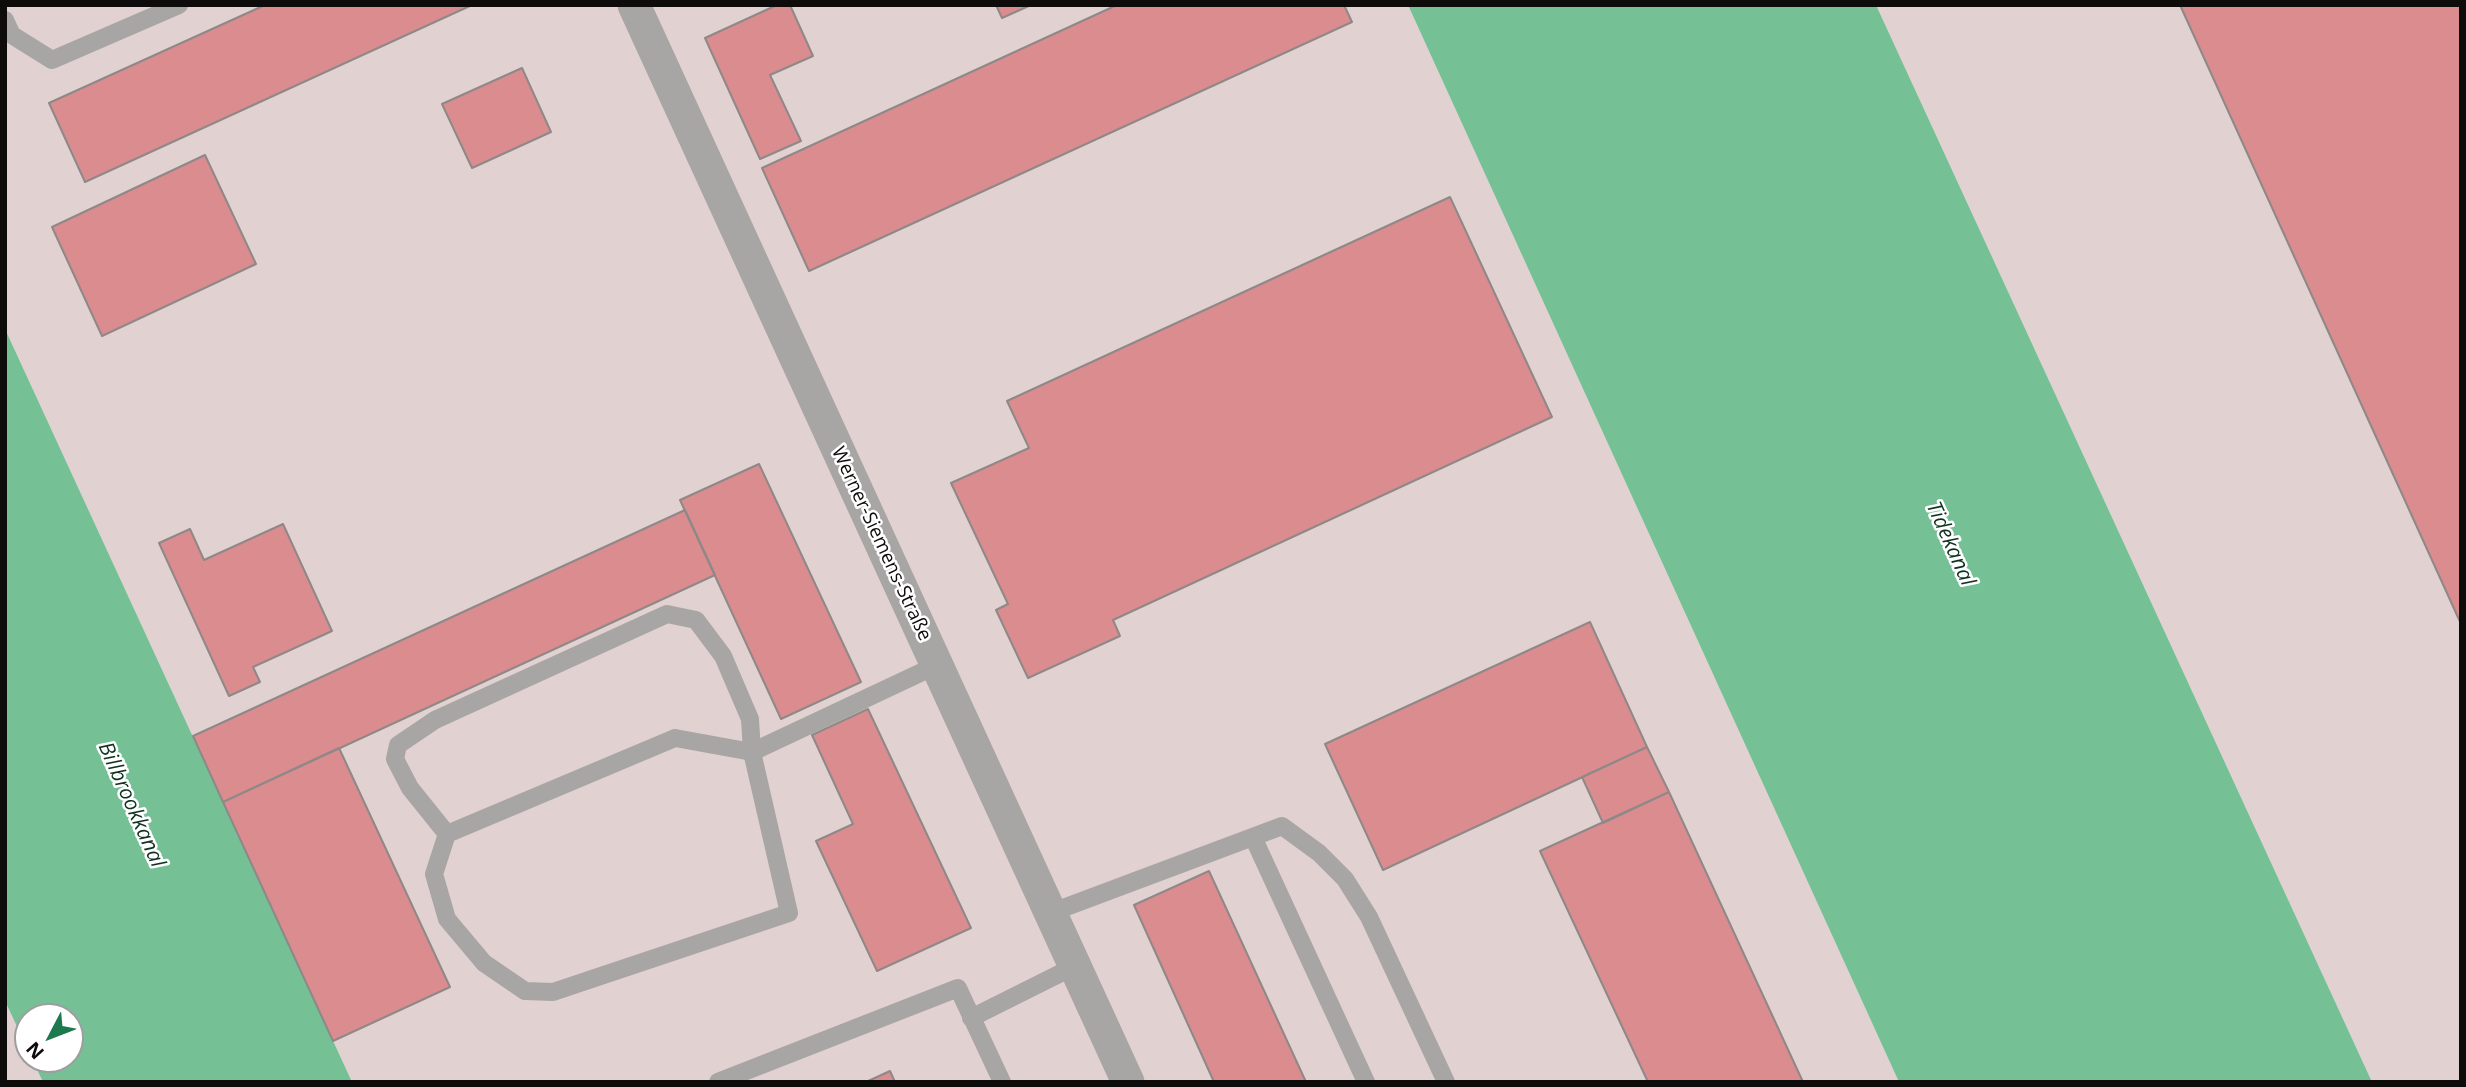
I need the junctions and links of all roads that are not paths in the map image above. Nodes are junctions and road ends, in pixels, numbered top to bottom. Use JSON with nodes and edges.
{"nodes":[{"id":1,"x":179,"y":5,"type":"edge"},
{"id":2,"x":634,"y":5,"type":"edge"},
{"id":3,"x":5,"y":20,"type":"edge"},
{"id":4,"x":937,"y":665,"type":"junction"},
{"id":5,"x":752,"y":752,"type":"junction"},
{"id":6,"x":447,"y":834,"type":"junction"},
{"id":7,"x":1253,"y":836,"type":"junction"},
{"id":8,"x":1051,"y":913,"type":"junction"},
{"id":9,"x":1076,"y":966,"type":"junction"},
{"id":10,"x":971,"y":1018,"type":"junction"},
{"id":11,"x":718,"y":1082,"type":"edge"},
{"id":12,"x":1002,"y":1082,"type":"edge"},
{"id":13,"x":1128,"y":1082,"type":"edge"},
{"id":14,"x":1366,"y":1082,"type":"edge"},
{"id":15,"x":1446,"y":1082,"type":"edge"}],
"edges":[{"from":1,"to":3,"type":"lane"},
{"from":2,"to":4,"type":"street","name":"Werner-Siemens-Straße"},
{"from":4,"to":5,"type":"lane"},
{"from":4,"to":8,"type":"street","name":"Werner-Siemens-Straße"},
{"from":5,"to":6,"type":"lane"},
{"from":5,"to":6,"type":"lane"},
{"from":5,"to":6,"type":"lane"},
{"from":7,"to":8,"type":"lane"},
{"from":7,"to":14,"type":"lane"},
{"from":7,"to":15,"type":"lane"},
{"from":8,"to":9,"type":"street","name":"Werner-Siemens-Straße"},
{"from":9,"to":10,"type":"lane"},
{"from":9,"to":13,"type":"street","name":"Werner-Siemens-Straße"},
{"from":10,"to":11,"type":"lane"},
{"from":10,"to":12,"type":"lane"}]}
